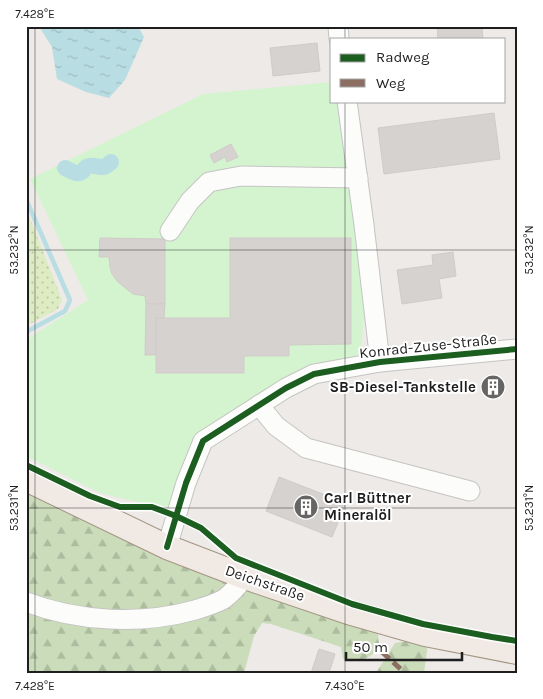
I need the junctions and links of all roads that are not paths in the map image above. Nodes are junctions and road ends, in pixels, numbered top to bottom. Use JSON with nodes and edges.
{"nodes":[{"id":1,"x":347,"y":102,"type":"edge"},
{"id":2,"x":358,"y":178,"type":"junction"},
{"id":3,"x":170,"y":231,"type":"dead end"},
{"id":4,"x":517,"y":349,"type":"edge"},
{"id":5,"x":380,"y":362,"type":"junction"},
{"id":6,"x":259,"y":405,"type":"junction"},
{"id":7,"x":26,"y":479,"type":"edge"},
{"id":8,"x":470,"y":491,"type":"dead end"},
{"id":9,"x":166,"y":547,"type":"junction"},
{"id":10,"x":245,"y":578,"type":"junction"},
{"id":11,"x":26,"y":602,"type":"edge"},
{"id":12,"x":517,"y":652,"type":"edge"}],
"edges":[{"from":1,"to":2,"type":"street","name":"Konrad-Zuse-Straße"},
{"from":2,"to":3,"type":"street"},
{"from":2,"to":5,"type":"street","name":"Konrad-Zuse-Straße"},
{"from":4,"to":5,"type":"street","name":"Konrad-Zuse-Straße"},
{"from":5,"to":6,"type":"street","name":"Konrad-Zuse-Straße"},
{"from":6,"to":8,"type":"street"},
{"from":6,"to":9,"type":"street","name":"Konrad-Zuse-Straße"},
{"from":7,"to":9,"type":"main road","name":"Deichstraße"},
{"from":9,"to":10,"type":"main road","name":"Deichstraße"},
{"from":10,"to":11,"type":"street"},
{"from":10,"to":12,"type":"main road","name":"Deichstraße"}]}
